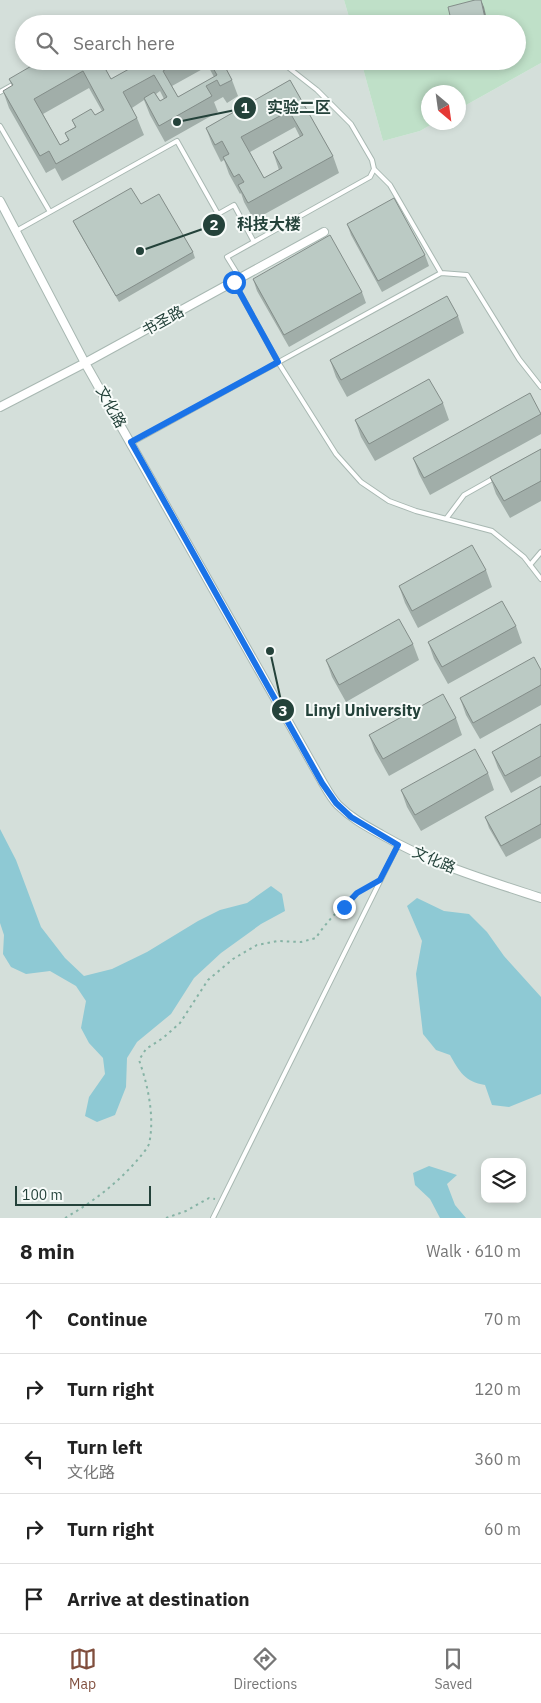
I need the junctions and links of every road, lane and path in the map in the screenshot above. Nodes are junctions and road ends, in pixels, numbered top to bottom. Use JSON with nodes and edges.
{"nodes":[{"id":1,"x":291,"y":70,"type":"edge"},
{"id":2,"x":24,"y":79,"type":"edge"},
{"id":3,"x":0,"y":92,"type":"edge"},
{"id":4,"x":0,"y":126,"type":"edge"},
{"id":5,"x":374,"y":170,"type":"junction"},
{"id":6,"x":0,"y":201,"type":"edge"},
{"id":7,"x":50,"y":212,"type":"junction"},
{"id":8,"x":3,"y":215,"type":"edge"},
{"id":9,"x":16,"y":231,"type":"junction"},
{"id":10,"x":324,"y":232,"type":"dead end"},
{"id":11,"x":254,"y":242,"type":"junction"},
{"id":12,"x":441,"y":273,"type":"junction"},
{"id":13,"x":237,"y":280,"type":"junction"},
{"id":14,"x":278,"y":362,"type":"junction"},
{"id":15,"x":85,"y":363,"type":"junction"},
{"id":16,"x":541,"y":387,"type":"edge"},
{"id":17,"x":0,"y":407,"type":"edge"},
{"id":18,"x":131,"y":442,"type":"junction"},
{"id":19,"x":498,"y":476,"type":"edge"},
{"id":20,"x":446,"y":519,"type":"junction"},
{"id":21,"x":541,"y":552,"type":"edge"},
{"id":22,"x":530,"y":565,"type":"junction"},
{"id":23,"x":541,"y":579,"type":"edge"},
{"id":24,"x":398,"y":845,"type":"junction"},
{"id":25,"x":380,"y":880,"type":"junction"},
{"id":26,"x":541,"y":898,"type":"edge"},
{"id":27,"x":222,"y":1200,"type":"junction"},
{"id":28,"x":65,"y":1218,"type":"edge"},
{"id":29,"x":166,"y":1218,"type":"edge"},
{"id":30,"x":213,"y":1218,"type":"edge"}],
"edges":[{"from":1,"to":5,"type":"lane"},
{"from":2,"to":3,"type":"lane"},
{"from":4,"to":7,"type":"lane"},
{"from":5,"to":11,"type":"lane"},
{"from":5,"to":12,"type":"lane"},
{"from":6,"to":8,"type":"street","name":"文化路"},
{"from":7,"to":9,"type":"lane"},
{"from":7,"to":11,"type":"lane"},
{"from":8,"to":9,"type":"street","name":"文化路"},
{"from":9,"to":15,"type":"street","name":"文化路"},
{"from":10,"to":13,"type":"street","name":"书圣路"},
{"from":11,"to":13,"type":"lane"},
{"from":12,"to":14,"type":"lane"},
{"from":12,"to":16,"type":"lane"},
{"from":13,"to":14,"type":"lane"},
{"from":13,"to":15,"type":"street","name":"书圣路"},
{"from":14,"to":18,"type":"lane"},
{"from":14,"to":20,"type":"lane"},
{"from":15,"to":17,"type":"street","name":"书圣路"},
{"from":15,"to":18,"type":"street","name":"文化路"},
{"from":18,"to":24,"type":"street","name":"文化路"},
{"from":19,"to":20,"type":"lane"},
{"from":20,"to":22,"type":"lane"},
{"from":21,"to":22,"type":"lane"},
{"from":22,"to":23,"type":"lane"},
{"from":24,"to":25,"type":"lane"},
{"from":24,"to":26,"type":"street","name":"文化路"},
{"from":25,"to":27,"type":"lane"},
{"from":25,"to":28,"type":"path"},
{"from":27,"to":29,"type":"path"},
{"from":27,"to":30,"type":"lane"}]}
